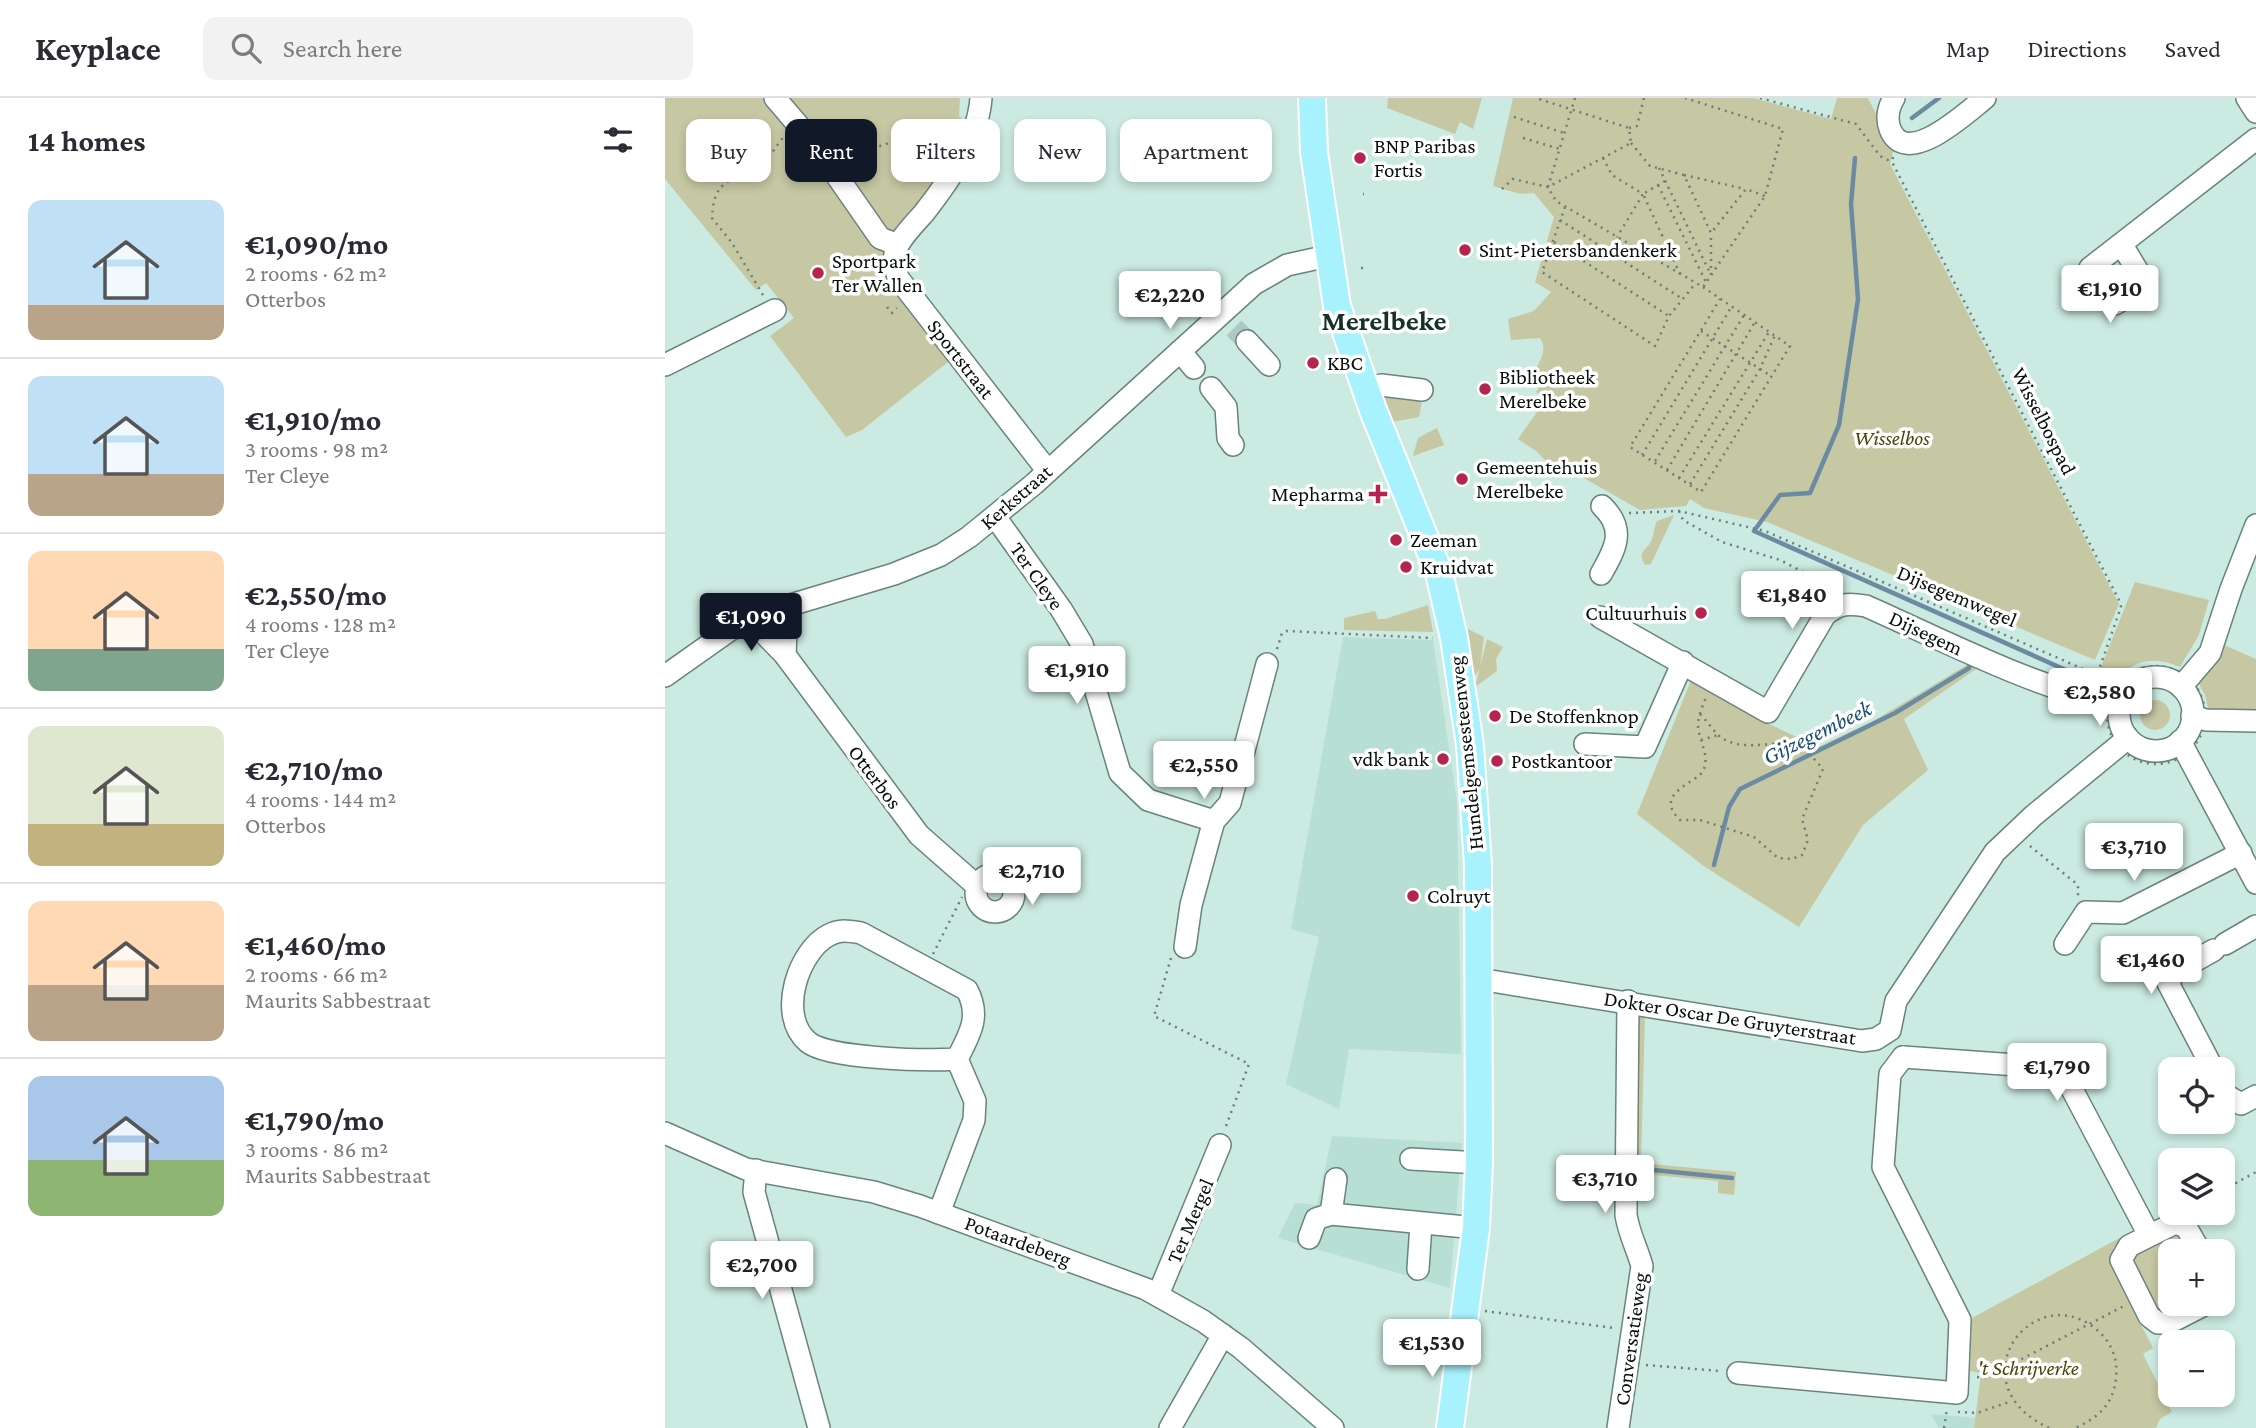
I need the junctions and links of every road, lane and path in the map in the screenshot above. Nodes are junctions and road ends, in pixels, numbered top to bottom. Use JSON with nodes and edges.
{"nodes":[{"id":1,"x":775,"y":98,"type":"edge"},
{"id":2,"x":981,"y":98,"type":"edge"},
{"id":3,"x":1313,"y":98,"type":"edge"},
{"id":4,"x":1536,"y":98,"type":"edge"},
{"id":5,"x":1575,"y":98,"type":"edge"},
{"id":6,"x":1644,"y":98,"type":"edge"},
{"id":7,"x":1685,"y":98,"type":"edge"},
{"id":8,"x":1760,"y":98,"type":"edge"},
{"id":9,"x":1894,"y":98,"type":"edge"},
{"id":10,"x":1985,"y":98,"type":"edge"},
{"id":11,"x":2247,"y":98,"type":"edge"},
{"id":12,"x":1572,"y":110,"type":"junction"},
{"id":13,"x":2256,"y":112,"type":"edge"},
{"id":14,"x":1514,"y":117,"type":"dead end"},
{"id":15,"x":792,"y":119,"type":"edge"},
{"id":16,"x":975,"y":119,"type":"edge"},
{"id":17,"x":1629,"y":128,"type":"junction"},
{"id":18,"x":1565,"y":133,"type":"junction"},
{"id":19,"x":785,"y":134,"type":"edge"},
{"id":20,"x":1523,"y":138,"type":"dead end"},
{"id":21,"x":2256,"y":139,"type":"edge"},
{"id":22,"x":1631,"y":144,"type":"junction"},
{"id":23,"x":1560,"y":149,"type":"junction"},
{"id":24,"x":1896,"y":149,"type":"dead end"},
{"id":25,"x":1603,"y":158,"type":"junction"},
{"id":26,"x":1892,"y":162,"type":"junction"},
{"id":27,"x":1659,"y":169,"type":"junction"},
{"id":28,"x":1683,"y":175,"type":"junction"},
{"id":29,"x":1665,"y":181,"type":"junction"},
{"id":30,"x":840,"y":182,"type":"edge"},
{"id":31,"x":946,"y":182,"type":"edge"},
{"id":32,"x":1658,"y":185,"type":"junction"},
{"id":33,"x":1548,"y":187,"type":"junction"},
{"id":34,"x":1502,"y":189,"type":"dead end"},
{"id":35,"x":1746,"y":189,"type":"junction"},
{"id":36,"x":1643,"y":194,"type":"junction"},
{"id":37,"x":1765,"y":196,"type":"junction"},
{"id":38,"x":1565,"y":207,"type":"junction"},
{"id":39,"x":1560,"y":220,"type":"junction"},
{"id":40,"x":1711,"y":233,"type":"junction"},
{"id":41,"x":1617,"y":237,"type":"junction"},
{"id":42,"x":1553,"y":241,"type":"junction"},
{"id":43,"x":898,"y":245,"type":"junction"},
{"id":44,"x":2122,"y":245,"type":"dead end"},
{"id":45,"x":1328,"y":256,"type":"junction"},
{"id":46,"x":1680,"y":274,"type":"junction"},
{"id":47,"x":1711,"y":275,"type":"junction"},
{"id":48,"x":1706,"y":282,"type":"junction"},
{"id":49,"x":1696,"y":283,"type":"junction"},
{"id":50,"x":1703,"y":287,"type":"junction"},
{"id":51,"x":1681,"y":298,"type":"junction"},
{"id":52,"x":1720,"y":299,"type":"junction"},
{"id":53,"x":1732,"y":306,"type":"junction"},
{"id":54,"x":887,"y":307,"type":"dead end"},
{"id":55,"x":775,"y":310,"type":"joint"},
{"id":56,"x":895,"y":310,"type":"dead end"},
{"id":57,"x":1744,"y":315,"type":"junction"},
{"id":58,"x":1669,"y":316,"type":"junction"},
{"id":59,"x":1755,"y":322,"type":"junction"},
{"id":60,"x":1234,"y":327,"type":"junction"},
{"id":61,"x":1701,"y":331,"type":"junction"},
{"id":62,"x":1769,"y":332,"type":"junction"},
{"id":63,"x":1775,"y":335,"type":"junction"},
{"id":64,"x":1713,"y":338,"type":"junction"},
{"id":65,"x":1725,"y":346,"type":"junction"},
{"id":66,"x":1179,"y":351,"type":"junction"},
{"id":67,"x":1737,"y":354,"type":"junction"},
{"id":68,"x":1750,"y":362,"type":"junction"},
{"id":69,"x":665,"y":365,"type":"edge"},
{"id":70,"x":1269,"y":365,"type":"dead end"},
{"id":71,"x":1194,"y":368,"type":"dead end"},
{"id":72,"x":1760,"y":369,"type":"junction"},
{"id":73,"x":1771,"y":376,"type":"junction"},
{"id":74,"x":1211,"y":388,"type":"dead end"},
{"id":75,"x":1366,"y":389,"type":"junction"},
{"id":76,"x":1422,"y":390,"type":"dead end"},
{"id":77,"x":1233,"y":445,"type":"dead end"},
{"id":78,"x":1642,"y":455,"type":"junction"},
{"id":79,"x":1654,"y":463,"type":"junction"},
{"id":80,"x":1047,"y":470,"type":"junction"},
{"id":81,"x":1667,"y":471,"type":"junction"},
{"id":82,"x":1679,"y":479,"type":"junction"},
{"id":83,"x":1689,"y":485,"type":"junction"},
{"id":84,"x":1602,"y":506,"type":"joint"},
{"id":85,"x":1679,"y":511,"type":"junction"},
{"id":86,"x":996,"y":517,"type":"junction"},
{"id":87,"x":2256,"y":525,"type":"edge"},
{"id":88,"x":1601,"y":574,"type":"dead end"},
{"id":89,"x":1852,"y":603,"type":"junction"},
{"id":90,"x":787,"y":606,"type":"junction"},
{"id":91,"x":1601,"y":617,"type":"dead end"},
{"id":92,"x":751,"y":620,"type":"junction"},
{"id":93,"x":1454,"y":639,"type":"junction"},
{"id":94,"x":785,"y":655,"type":"junction"},
{"id":95,"x":1683,"y":662,"type":"junction"},
{"id":96,"x":1267,"y":664,"type":"joint"},
{"id":97,"x":2098,"y":674,"type":"junction"},
{"id":98,"x":665,"y":676,"type":"edge"},
{"id":99,"x":1714,"y":680,"type":"junction"},
{"id":100,"x":2118,"y":684,"type":"dead end"},
{"id":101,"x":2181,"y":687,"type":"junction"},
{"id":102,"x":2105,"y":703,"type":"junction"},
{"id":103,"x":1700,"y":714,"type":"junction"},
{"id":104,"x":2199,"y":718,"type":"junction"},
{"id":105,"x":2256,"y":720,"type":"edge"},
{"id":106,"x":1718,"y":735,"type":"junction"},
{"id":107,"x":1701,"y":740,"type":"junction"},
{"id":108,"x":2123,"y":742,"type":"junction"},
{"id":109,"x":1585,"y":744,"type":"dead end"},
{"id":110,"x":2184,"y":747,"type":"junction"},
{"id":111,"x":1214,"y":821,"type":"junction"},
{"id":112,"x":2013,"y":833,"type":"junction"},
{"id":113,"x":2241,"y":853,"type":"junction"},
{"id":114,"x":974,"y":883,"type":"joint"},
{"id":115,"x":2256,"y":883,"type":"edge"},
{"id":116,"x":2086,"y":912,"type":"junction"},
{"id":117,"x":2256,"y":926,"type":"edge"},
{"id":118,"x":2065,"y":944,"type":"dead end"},
{"id":119,"x":1185,"y":947,"type":"joint"},
{"id":120,"x":927,"y":966,"type":"junction"},
{"id":121,"x":1479,"y":979,"type":"junction"},
{"id":122,"x":1628,"y":1001,"type":"junction"},
{"id":123,"x":1889,"y":1030,"type":"junction"},
{"id":124,"x":1903,"y":1057,"type":"junction"},
{"id":125,"x":2207,"y":1057,"type":"edge"},
{"id":126,"x":957,"y":1059,"type":"junction"},
{"id":127,"x":2256,"y":1096,"type":"edge"},
{"id":128,"x":2235,"y":1100,"type":"edge"},
{"id":129,"x":665,"y":1133,"type":"edge"},
{"id":130,"x":1220,"y":1145,"type":"joint"},
{"id":131,"x":1411,"y":1159,"type":"dead end"},
{"id":132,"x":1479,"y":1163,"type":"junction"},
{"id":133,"x":756,"y":1170,"type":"junction"},
{"id":134,"x":2256,"y":1172,"type":"edge"},
{"id":135,"x":1336,"y":1179,"type":"dead end"},
{"id":136,"x":2235,"y":1183,"type":"edge"},
{"id":137,"x":939,"y":1213,"type":"junction"},
{"id":138,"x":1331,"y":1214,"type":"junction"},
{"id":139,"x":1421,"y":1224,"type":"junction"},
{"id":140,"x":1476,"y":1228,"type":"junction"},
{"id":141,"x":2149,"y":1235,"type":"junction"},
{"id":142,"x":1309,"y":1238,"type":"dead end"},
{"id":143,"x":2193,"y":1239,"type":"edge"},
{"id":144,"x":1418,"y":1269,"type":"dead end"},
{"id":145,"x":1158,"y":1295,"type":"junction"},
{"id":146,"x":2140,"y":1298,"type":"junction"},
{"id":147,"x":1464,"y":1309,"type":"junction"},
{"id":148,"x":2181,"y":1316,"type":"edge"},
{"id":149,"x":2090,"y":1324,"type":"junction"},
{"id":150,"x":1632,"y":1330,"type":"junction"},
{"id":151,"x":1223,"y":1335,"type":"junction"},
{"id":152,"x":1629,"y":1363,"type":"junction"},
{"id":153,"x":2005,"y":1366,"type":"junction"},
{"id":154,"x":1738,"y":1373,"type":"joint"},
{"id":155,"x":1959,"y":1376,"type":"junction"},
{"id":156,"x":2013,"y":1401,"type":"junction"},
{"id":157,"x":1947,"y":1411,"type":"dead end"},
{"id":158,"x":819,"y":1428,"type":"edge"},
{"id":159,"x":1170,"y":1428,"type":"edge"},
{"id":160,"x":1333,"y":1428,"type":"edge"},
{"id":161,"x":1450,"y":1428,"type":"edge"},
{"id":162,"x":1618,"y":1428,"type":"edge"},
{"id":163,"x":2049,"y":1428,"type":"edge"},
{"id":164,"x":2075,"y":1428,"type":"edge"}],
"edges":[{"from":1,"to":15,"type":"street"},
{"from":2,"to":16,"type":"street"},
{"from":3,"to":45,"type":"main road","name":"Hundelgemsesteenweg"},
{"from":4,"to":12,"type":"path"},
{"from":5,"to":12,"type":"path"},
{"from":6,"to":17,"type":"path"},
{"from":7,"to":37,"type":"path"},
{"from":8,"to":26,"type":"path","name":"Wisselbospad"},
{"from":9,"to":10,"type":"street"},
{"from":11,"to":13,"type":"street"},
{"from":12,"to":17,"type":"path"},
{"from":12,"to":18,"type":"path"},
{"from":14,"to":18,"type":"path"},
{"from":17,"to":22,"type":"path"},
{"from":18,"to":23,"type":"path"},
{"from":19,"to":55,"type":"path"},
{"from":20,"to":23,"type":"path"},
{"from":21,"to":44,"type":"street"},
{"from":22,"to":25,"type":"path"},
{"from":22,"to":27,"type":"path"},
{"from":23,"to":33,"type":"path"},
{"from":24,"to":26,"type":"path"},
{"from":25,"to":33,"type":"path"},
{"from":25,"to":36,"type":"path"},
{"from":26,"to":97,"type":"path","name":"Wisselbospad"},
{"from":27,"to":28,"type":"path"},
{"from":27,"to":29,"type":"path"},
{"from":28,"to":35,"type":"path"},
{"from":28,"to":40,"type":"path"},
{"from":29,"to":32,"type":"path"},
{"from":29,"to":47,"type":"path"},
{"from":30,"to":43,"type":"street"},
{"from":31,"to":43,"type":"street"},
{"from":32,"to":36,"type":"path"},
{"from":32,"to":48,"type":"path"},
{"from":33,"to":34,"type":"path"},
{"from":33,"to":38,"type":"path"},
{"from":35,"to":37,"type":"path"},
{"from":35,"to":40,"type":"path"},
{"from":36,"to":41,"type":"path"},
{"from":36,"to":46,"type":"path"},
{"from":37,"to":47,"type":"path"},
{"from":38,"to":39,"type":"path"},
{"from":38,"to":41,"type":"path"},
{"from":39,"to":42,"type":"path"},
{"from":39,"to":51,"type":"path"},
{"from":40,"to":47,"type":"path"},
{"from":41,"to":46,"type":"path"},
{"from":42,"to":58,"type":"path"},
{"from":42,"to":58,"type":"path"},
{"from":43,"to":80,"type":"street","name":"Sportstraat"},
{"from":45,"to":60,"type":"street","name":"Kerkstraat"},
{"from":45,"to":75,"type":"main road","name":"Hundelgemsesteenweg"},
{"from":46,"to":49,"type":"path"},
{"from":47,"to":48,"type":"path"},
{"from":48,"to":50,"type":"path"},
{"from":49,"to":50,"type":"path"},
{"from":49,"to":51,"type":"path"},
{"from":50,"to":52,"type":"path"},
{"from":51,"to":58,"type":"path"},
{"from":52,"to":53,"type":"path"},
{"from":52,"to":61,"type":"path"},
{"from":53,"to":57,"type":"path"},
{"from":53,"to":64,"type":"path"},
{"from":54,"to":56,"type":"path"},
{"from":55,"to":69,"type":"street"},
{"from":57,"to":59,"type":"path"},
{"from":57,"to":65,"type":"path"},
{"from":59,"to":62,"type":"path"},
{"from":59,"to":67,"type":"path"},
{"from":60,"to":66,"type":"street","name":"Kerkstraat"},
{"from":60,"to":70,"type":"street"},
{"from":61,"to":64,"type":"path"},
{"from":61,"to":78,"type":"path"},
{"from":62,"to":63,"type":"path"},
{"from":62,"to":68,"type":"path"},
{"from":63,"to":72,"type":"path"},
{"from":63,"to":73,"type":"path"},
{"from":64,"to":65,"type":"path"},
{"from":64,"to":78,"type":"path"},
{"from":65,"to":67,"type":"path"},
{"from":65,"to":79,"type":"path"},
{"from":66,"to":71,"type":"street"},
{"from":66,"to":80,"type":"street","name":"Kerkstraat"},
{"from":67,"to":68,"type":"path"},
{"from":67,"to":81,"type":"path"},
{"from":68,"to":72,"type":"path"},
{"from":68,"to":82,"type":"path"},
{"from":72,"to":73,"type":"path"},
{"from":72,"to":83,"type":"path"},
{"from":73,"to":83,"type":"path"},
{"from":74,"to":77,"type":"street"},
{"from":75,"to":76,"type":"street"},
{"from":75,"to":93,"type":"main road","name":"Hundelgemsesteenweg"},
{"from":78,"to":79,"type":"path"},
{"from":79,"to":81,"type":"path"},
{"from":80,"to":86,"type":"street","name":"Kerkstraat"},
{"from":81,"to":82,"type":"path"},
{"from":82,"to":83,"type":"path"},
{"from":84,"to":85,"type":"path","name":"Dijsegemwegel"},
{"from":84,"to":88,"type":"street"},
{"from":85,"to":89,"type":"path"},
{"from":85,"to":97,"type":"path","name":"Dijsegemwegel"},
{"from":86,"to":90,"type":"street","name":"Kerkstraat"},
{"from":86,"to":111,"type":"street","name":"Ter Cleye"},
{"from":87,"to":101,"type":"street"},
{"from":89,"to":99,"type":"street"},
{"from":89,"to":102,"type":"street","name":"Dijsegem"},
{"from":90,"to":92,"type":"street","name":"Kerkstraat"},
{"from":90,"to":94,"type":"street"},
{"from":91,"to":95,"type":"street"},
{"from":92,"to":94,"type":"street","name":"Otterbos"},
{"from":92,"to":98,"type":"street","name":"Kerkstraat"},
{"from":93,"to":96,"type":"path"},
{"from":93,"to":121,"type":"main road","name":"Hundelgemsesteenweg"},
{"from":94,"to":114,"type":"street","name":"Otterbos"},
{"from":95,"to":99,"type":"street"},
{"from":95,"to":109,"type":"street"},
{"from":96,"to":111,"type":"street"},
{"from":97,"to":100,"type":"path","name":"Dijsegemwegel"},
{"from":97,"to":102,"type":"path","name":"Wisselbospad"},
{"from":99,"to":103,"type":"path"},
{"from":101,"to":102,"type":"street"},
{"from":101,"to":104,"type":"street"},
{"from":102,"to":108,"type":"street"},
{"from":102,"to":108,"type":"path"},
{"from":103,"to":106,"type":"path"},
{"from":103,"to":107,"type":"path"},
{"from":104,"to":105,"type":"street"},
{"from":104,"to":110,"type":"street"},
{"from":104,"to":110,"type":"path"},
{"from":106,"to":107,"type":"path"},
{"from":106,"to":107,"type":"path"},
{"from":108,"to":110,"type":"street"},
{"from":108,"to":110,"type":"path"},
{"from":108,"to":112,"type":"street"},
{"from":110,"to":113,"type":"street"},
{"from":111,"to":119,"type":"street"},
{"from":112,"to":116,"type":"path"},
{"from":112,"to":123,"type":"street"},
{"from":113,"to":115,"type":"street"},
{"from":113,"to":116,"type":"street"},
{"from":114,"to":120,"type":"path"},
{"from":116,"to":118,"type":"street"},
{"from":117,"to":125,"type":"street"},
{"from":119,"to":130,"type":"path"},
{"from":120,"to":126,"type":"street"},
{"from":120,"to":126,"type":"street"},
{"from":121,"to":122,"type":"street","name":"Dokter Oscar De Gruyterstraat"},
{"from":121,"to":132,"type":"main road","name":"Hundelgemsesteenweg"},
{"from":122,"to":123,"type":"street","name":"Dokter Oscar De Gruyterstraat"},
{"from":122,"to":150,"type":"street","name":"Conversatieweg"},
{"from":123,"to":124,"type":"street"},
{"from":124,"to":141,"type":"street"},
{"from":124,"to":155,"type":"street"},
{"from":126,"to":137,"type":"street"},
{"from":127,"to":128,"type":"street"},
{"from":129,"to":133,"type":"street","name":"Potaardeberg"},
{"from":130,"to":145,"type":"street","name":"Ter Mergel"},
{"from":131,"to":132,"type":"street"},
{"from":132,"to":140,"type":"main road","name":"Hundelgemsesteenweg"},
{"from":133,"to":137,"type":"street","name":"Potaardeberg"},
{"from":133,"to":158,"type":"street"},
{"from":134,"to":136,"type":"path"},
{"from":135,"to":138,"type":"street"},
{"from":137,"to":145,"type":"street","name":"Potaardeberg"},
{"from":138,"to":139,"type":"street"},
{"from":138,"to":142,"type":"street"},
{"from":139,"to":140,"type":"street"},
{"from":139,"to":144,"type":"street"},
{"from":140,"to":147,"type":"main road","name":"Hundelgemsesteenweg"},
{"from":141,"to":143,"type":"street"},
{"from":141,"to":146,"type":"street"},
{"from":145,"to":151,"type":"street","name":"Potaardeberg"},
{"from":146,"to":148,"type":"street"},
{"from":146,"to":149,"type":"path"},
{"from":147,"to":150,"type":"path"},
{"from":147,"to":161,"type":"main road","name":"Hundelgemsesteenweg"},
{"from":149,"to":153,"type":"path"},
{"from":149,"to":153,"type":"path"},
{"from":149,"to":164,"type":"path"},
{"from":150,"to":152,"type":"street","name":"Conversatieweg"},
{"from":151,"to":159,"type":"street"},
{"from":151,"to":160,"type":"street","name":"Potaardeberg"},
{"from":152,"to":154,"type":"path"},
{"from":152,"to":162,"type":"street","name":"Conversatieweg"},
{"from":153,"to":155,"type":"path"},
{"from":153,"to":156,"type":"path"},
{"from":154,"to":155,"type":"street"},
{"from":156,"to":157,"type":"path"},
{"from":156,"to":163,"type":"path"}]}
